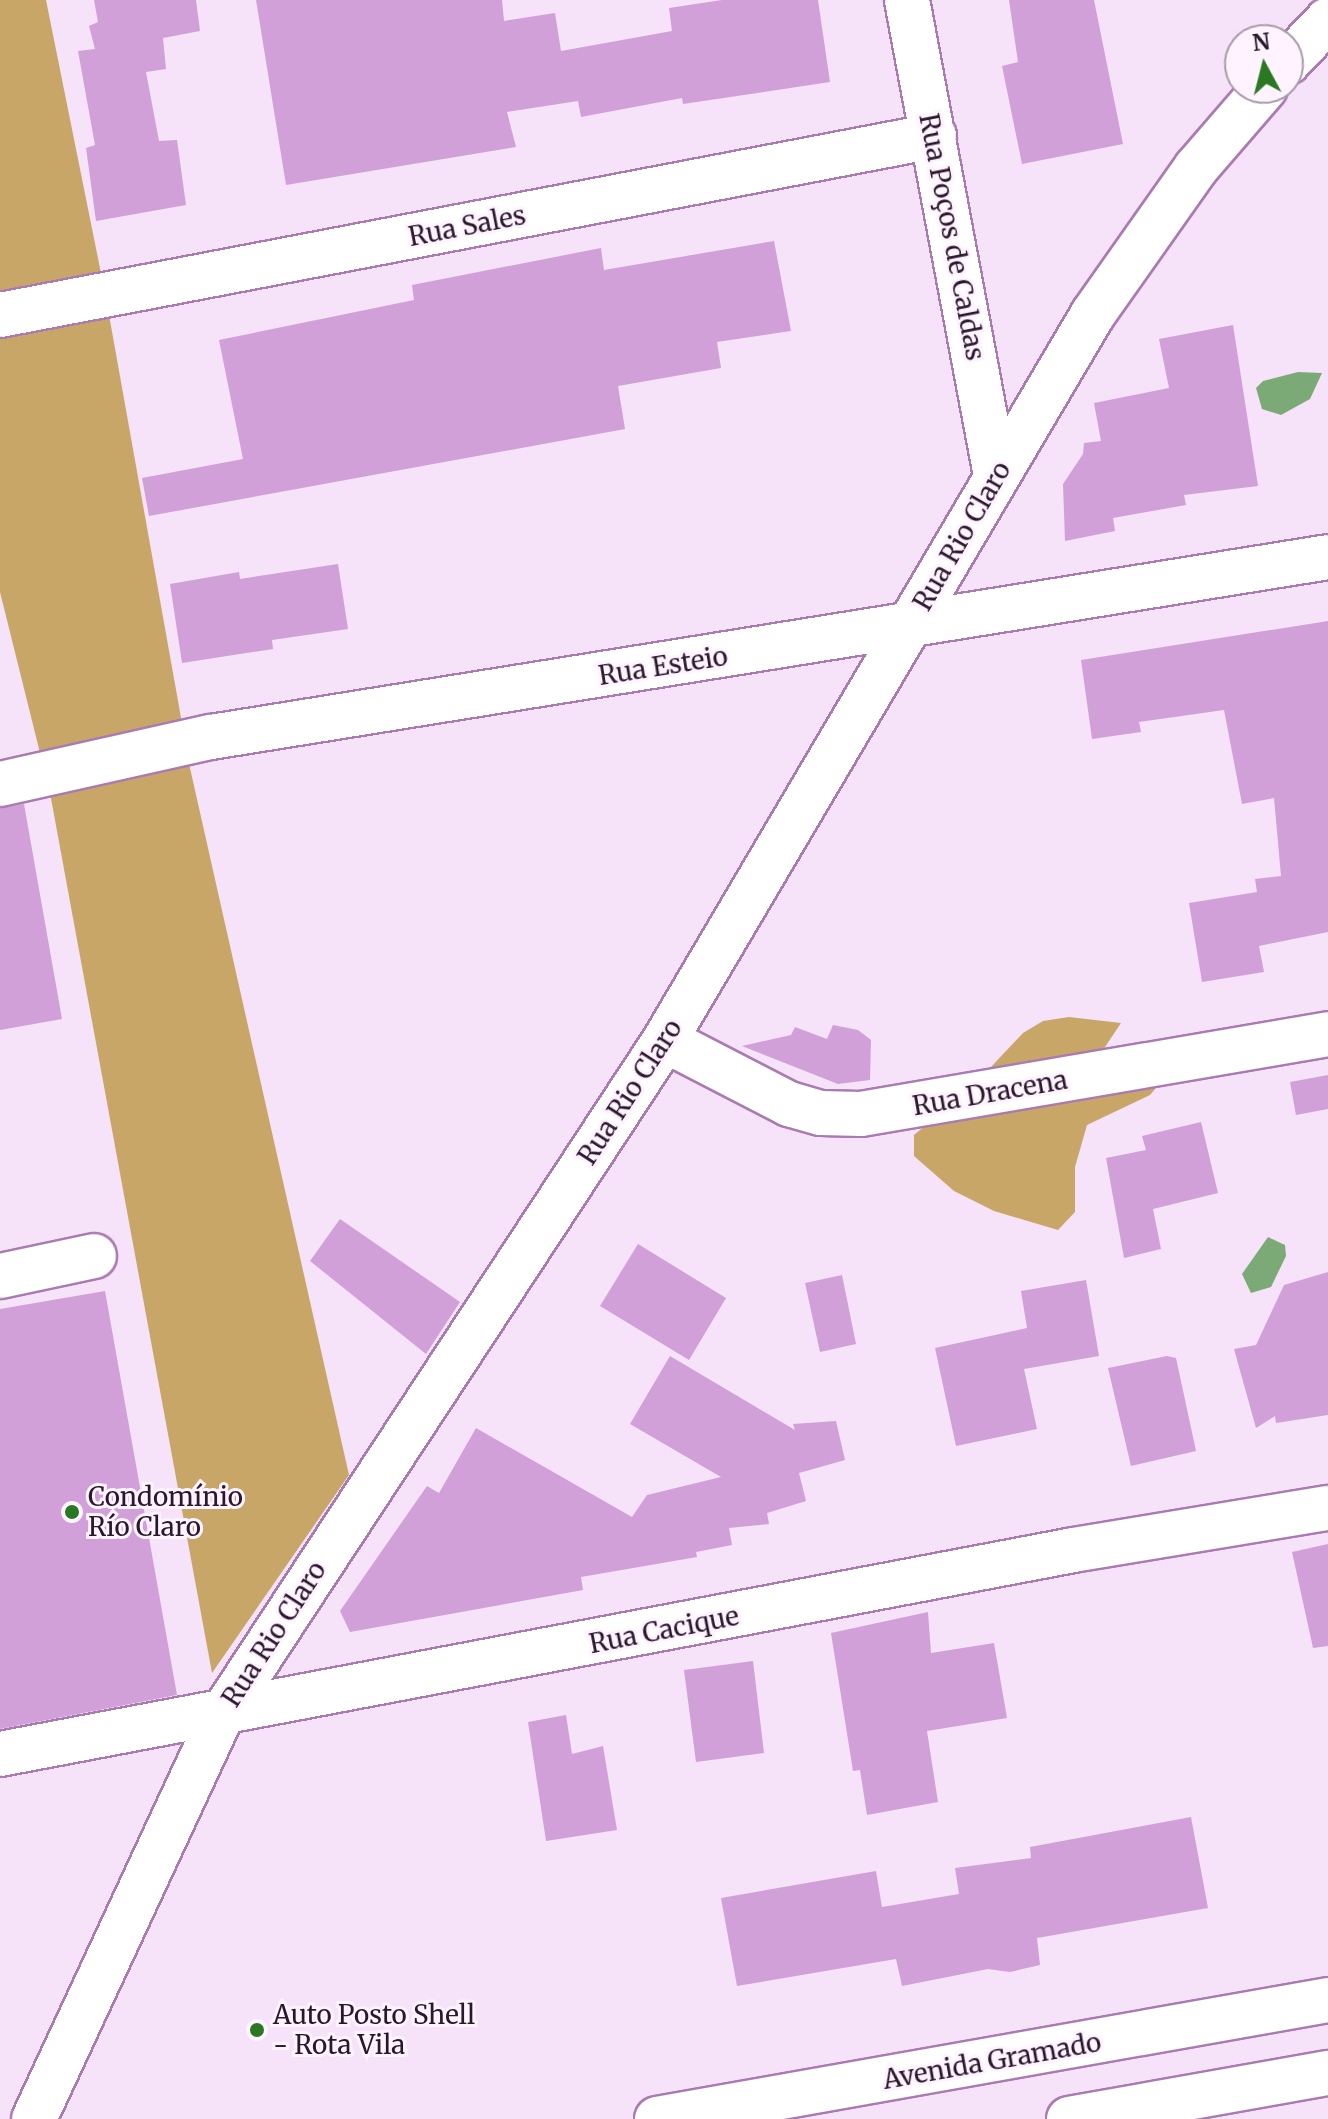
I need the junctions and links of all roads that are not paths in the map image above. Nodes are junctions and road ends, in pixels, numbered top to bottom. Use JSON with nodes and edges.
{"nodes":[{"id":1,"x":907,"y":0,"type":"edge"},
{"id":2,"x":1328,"y":20,"type":"edge"},
{"id":3,"x":1304,"y":47,"type":"edge"},
{"id":4,"x":1328,"y":61,"type":"edge"},
{"id":5,"x":1304,"y":63,"type":"edge"},
{"id":6,"x":1251,"y":104,"type":"edge"},
{"id":7,"x":934,"y":136,"type":"junction"},
{"id":8,"x":0,"y":315,"type":"edge"},
{"id":9,"x":996,"y":474,"type":"junction"},
{"id":10,"x":1328,"y":557,"type":"edge"},
{"id":11,"x":911,"y":626,"type":"junction"},
{"id":12,"x":0,"y":784,"type":"edge"},
{"id":13,"x":1328,"y":1034,"type":"edge"},
{"id":14,"x":665,"y":1040,"type":"junction"},
{"id":15,"x":94,"y":1256,"type":"dead end"},
{"id":16,"x":0,"y":1276,"type":"edge"},
{"id":17,"x":1328,"y":1508,"type":"edge"},
{"id":18,"x":221,"y":1716,"type":"junction"},
{"id":19,"x":0,"y":1754,"type":"edge"},
{"id":20,"x":1328,"y":2000,"type":"edge"},
{"id":21,"x":1328,"y":2073,"type":"edge"},
{"id":22,"x":34,"y":2119,"type":"edge"},
{"id":23,"x":657,"y":2119,"type":"edge"},
{"id":24,"x":1069,"y":2119,"type":"edge"}],
"edges":[{"from":1,"to":7,"type":"street","name":"Rua Poços de Caldas"},
{"from":2,"to":3,"type":"street"},
{"from":4,"to":5,"type":"street"},
{"from":6,"to":9,"type":"street","name":"Rua Rio Claro"},
{"from":7,"to":8,"type":"street","name":"Rua Sales"},
{"from":7,"to":9,"type":"street","name":"Rua Poços de Caldas"},
{"from":9,"to":11,"type":"street","name":"Rua Rio Claro"},
{"from":10,"to":11,"type":"street","name":"Rua Esteio"},
{"from":11,"to":12,"type":"street","name":"Rua Esteio"},
{"from":11,"to":14,"type":"street","name":"Rua Rio Claro"},
{"from":13,"to":14,"type":"street","name":"Rua Dracena"},
{"from":14,"to":18,"type":"street","name":"Rua Rio Claro"},
{"from":15,"to":16,"type":"street"},
{"from":17,"to":18,"type":"street","name":"Rua Cacique"},
{"from":18,"to":19,"type":"street","name":"Rua Cacique"},
{"from":18,"to":22,"type":"street","name":"Rua Rio Claro"},
{"from":20,"to":23,"type":"street","name":"Avenida Gramado"},
{"from":21,"to":24,"type":"street"}]}
